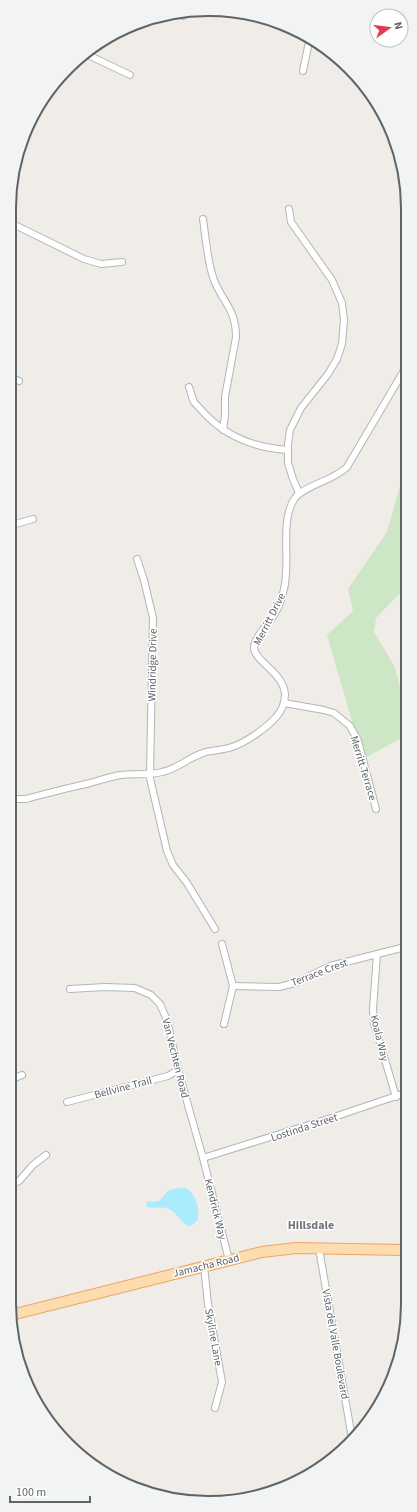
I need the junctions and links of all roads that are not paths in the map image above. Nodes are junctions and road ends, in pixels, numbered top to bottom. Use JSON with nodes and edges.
{"nodes":[{"id":1,"x":309,"y":44,"type":"edge"},
{"id":2,"x":91,"y":56,"type":"edge"},
{"id":3,"x":304,"y":71,"type":"dead end"},
{"id":4,"x":130,"y":75,"type":"dead end"},
{"id":5,"x":289,"y":209,"type":"dead end"},
{"id":6,"x":203,"y":219,"type":"dead end"},
{"id":7,"x":16,"y":225,"type":"edge"},
{"id":8,"x":122,"y":262,"type":"dead end"},
{"id":9,"x":401,"y":375,"type":"edge"},
{"id":10,"x":16,"y":380,"type":"edge"},
{"id":11,"x":19,"y":381,"type":"dead end"},
{"id":12,"x":189,"y":387,"type":"dead end"},
{"id":13,"x":223,"y":430,"type":"junction"},
{"id":14,"x":288,"y":450,"type":"junction"},
{"id":15,"x":299,"y":493,"type":"junction"},
{"id":16,"x":33,"y":519,"type":"dead end"},
{"id":17,"x":16,"y":524,"type":"edge"},
{"id":18,"x":137,"y":559,"type":"dead end"},
{"id":19,"x":284,"y":704,"type":"junction"},
{"id":20,"x":150,"y":774,"type":"junction"},
{"id":21,"x":16,"y":799,"type":"edge"},
{"id":22,"x":376,"y":809,"type":"dead end"},
{"id":23,"x":215,"y":928,"type":"dead end"},
{"id":24,"x":222,"y":944,"type":"dead end"},
{"id":25,"x":401,"y":948,"type":"edge"},
{"id":26,"x":377,"y":954,"type":"junction"},
{"id":27,"x":233,"y":986,"type":"junction"},
{"id":28,"x":70,"y":988,"type":"dead end"},
{"id":29,"x":224,"y":1024,"type":"dead end"},
{"id":30,"x":178,"y":1070,"type":"junction"},
{"id":31,"x":22,"y":1075,"type":"dead end"},
{"id":32,"x":16,"y":1078,"type":"edge"},
{"id":33,"x":401,"y":1094,"type":"edge"},
{"id":34,"x":396,"y":1096,"type":"junction"},
{"id":35,"x":67,"y":1102,"type":"dead end"},
{"id":36,"x":46,"y":1155,"type":"dead end"},
{"id":37,"x":203,"y":1158,"type":"junction"},
{"id":38,"x":16,"y":1182,"type":"edge"},
{"id":39,"x":319,"y":1249,"type":"junction"},
{"id":40,"x":401,"y":1250,"type":"edge"},
{"id":41,"x":229,"y":1260,"type":"junction"},
{"id":42,"x":204,"y":1266,"type":"junction"},
{"id":43,"x":16,"y":1314,"type":"edge"},
{"id":44,"x":215,"y":1408,"type":"dead end"},
{"id":45,"x":351,"y":1432,"type":"edge"}],
"edges":[{"from":1,"to":3,"type":"street"},
{"from":2,"to":4,"type":"street"},
{"from":5,"to":14,"type":"street"},
{"from":6,"to":13,"type":"street"},
{"from":7,"to":8,"type":"street"},
{"from":9,"to":15,"type":"street"},
{"from":10,"to":11,"type":"street"},
{"from":12,"to":13,"type":"street"},
{"from":13,"to":14,"type":"street"},
{"from":14,"to":15,"type":"street"},
{"from":15,"to":19,"type":"street","name":"Merritt Drive"},
{"from":16,"to":17,"type":"street"},
{"from":18,"to":20,"type":"street","name":"Windridge Drive"},
{"from":19,"to":20,"type":"street"},
{"from":19,"to":22,"type":"street","name":"Merritt Terrace"},
{"from":20,"to":21,"type":"street"},
{"from":20,"to":23,"type":"street","name":"Windridge Drive"},
{"from":24,"to":27,"type":"street"},
{"from":25,"to":26,"type":"street","name":"Terrace Crest"},
{"from":26,"to":27,"type":"street","name":"Terrace Crest"},
{"from":26,"to":34,"type":"street","name":"Koala Way"},
{"from":27,"to":29,"type":"street"},
{"from":28,"to":30,"type":"street","name":"Van Vechten Road"},
{"from":30,"to":35,"type":"street","name":"Bellvine Trail"},
{"from":30,"to":37,"type":"street","name":"Van Vechten Road"},
{"from":31,"to":32,"type":"street"},
{"from":33,"to":34,"type":"street","name":"Lostinda Street"},
{"from":34,"to":37,"type":"street","name":"Lostinda Street"},
{"from":36,"to":38,"type":"street"},
{"from":37,"to":41,"type":"street","name":"Kendrick Way"},
{"from":39,"to":40,"type":"main road","name":"Jamacha Road"},
{"from":39,"to":41,"type":"main road","name":"Jamacha Road"},
{"from":39,"to":45,"type":"street","name":"Vista del Valle Boulevard"},
{"from":41,"to":42,"type":"main road","name":"Jamacha Road"},
{"from":42,"to":43,"type":"main road","name":"Jamacha Road"},
{"from":42,"to":44,"type":"street","name":"Skyline Lane"}]}
